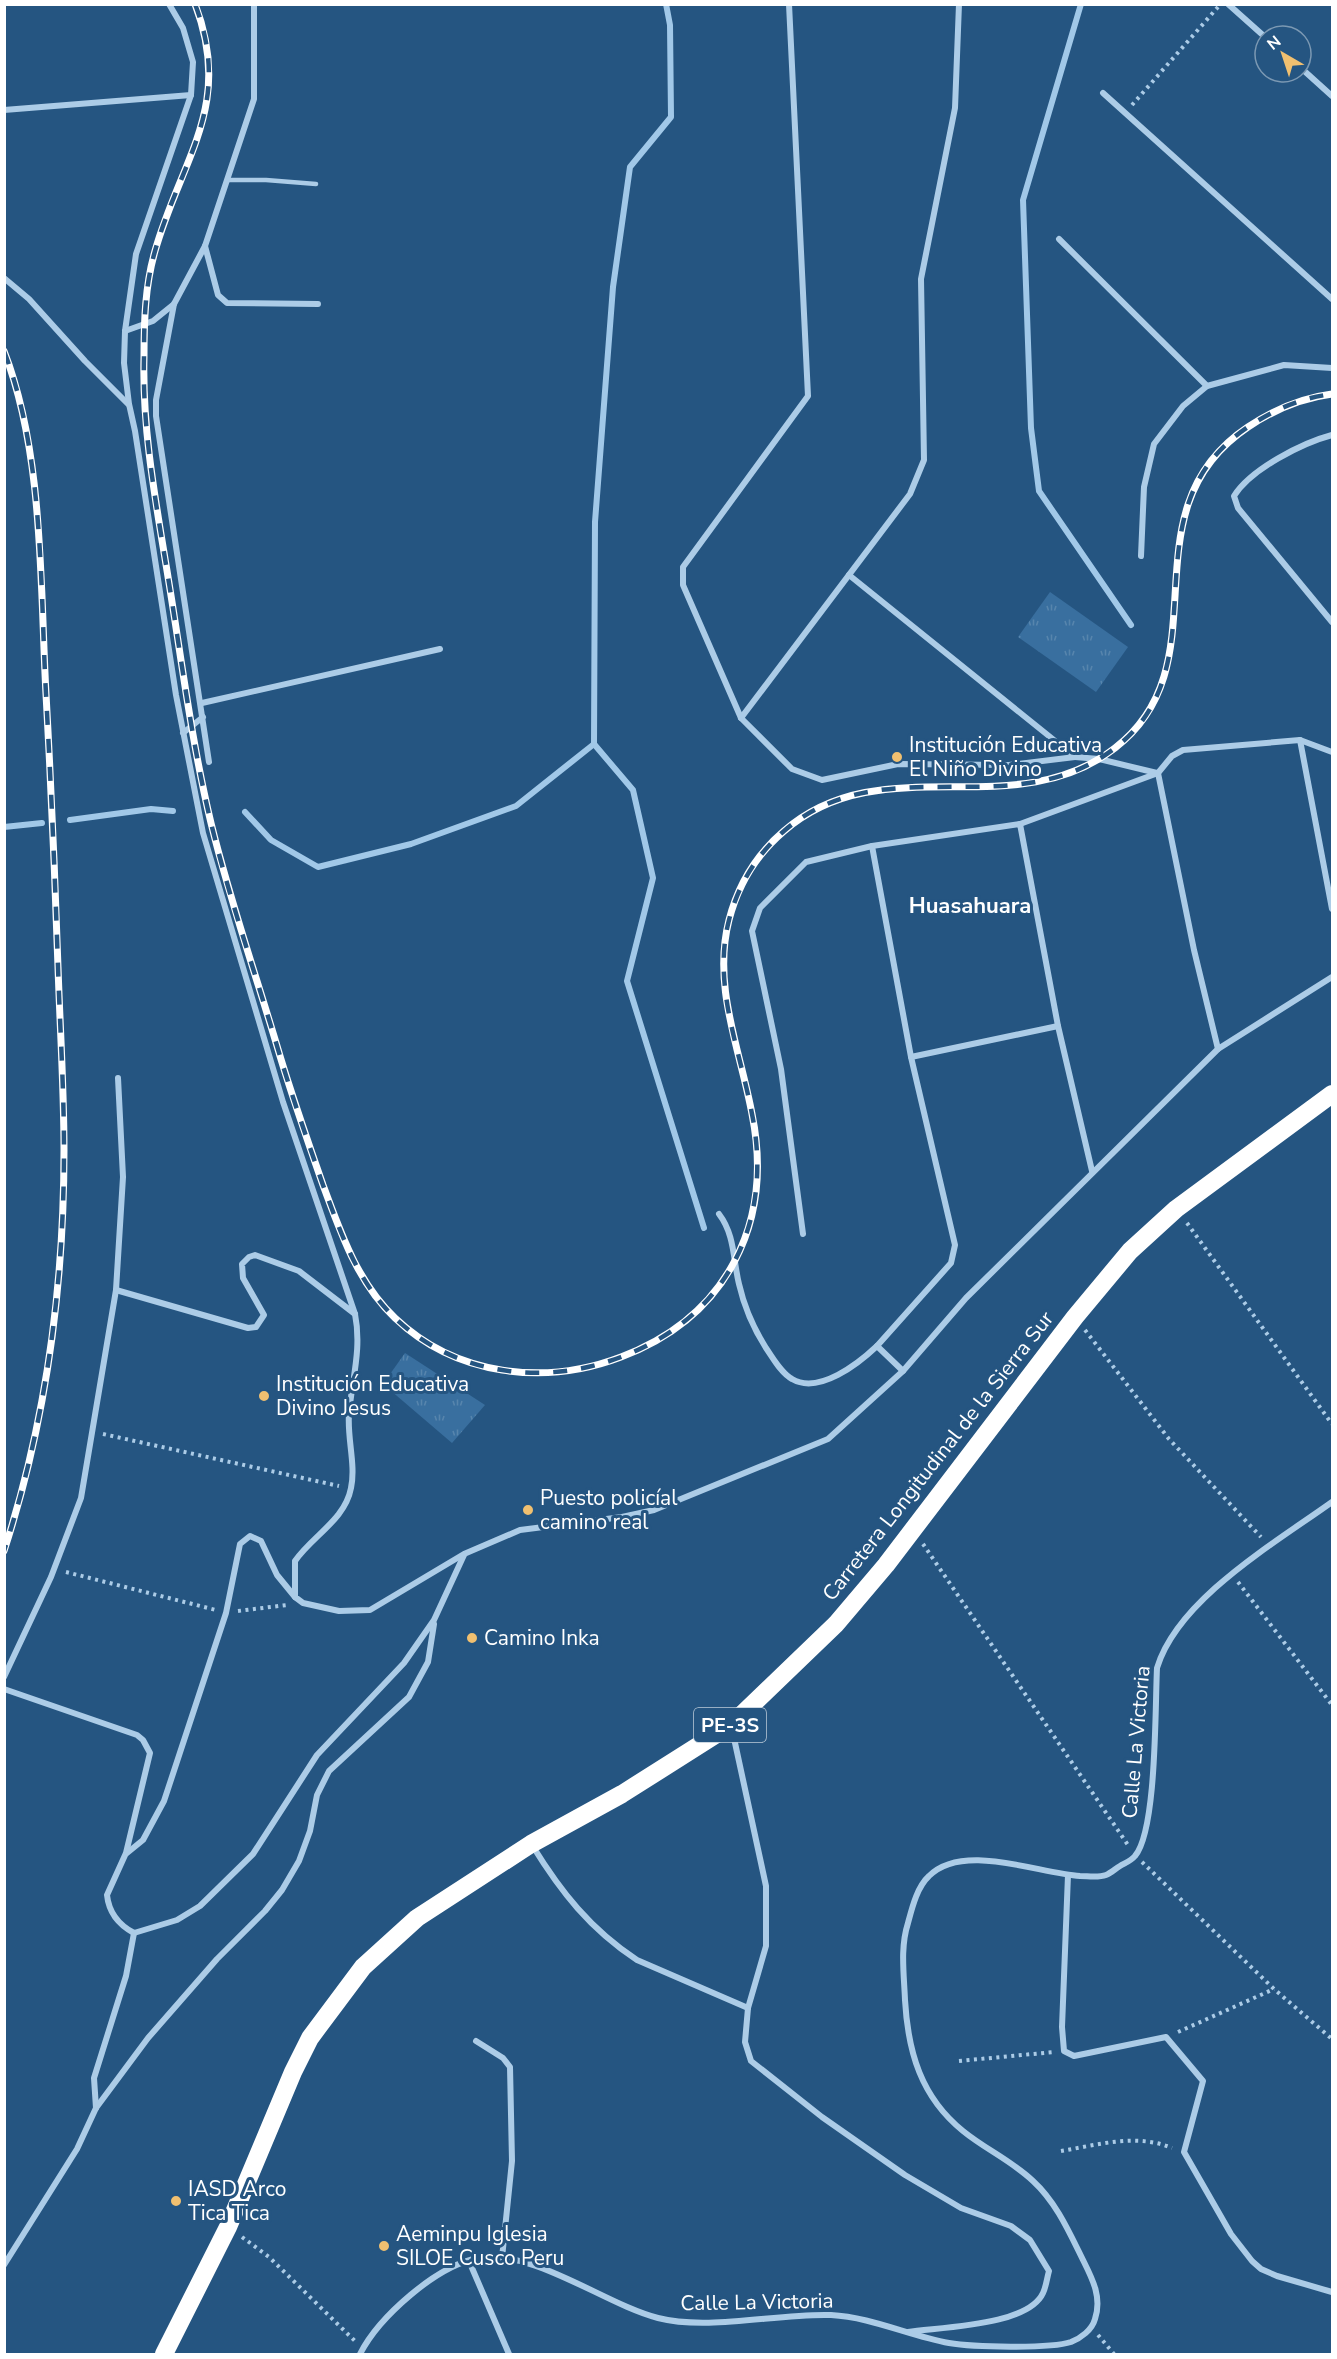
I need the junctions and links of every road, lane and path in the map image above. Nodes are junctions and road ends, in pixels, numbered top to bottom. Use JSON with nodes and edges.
{"nodes":[{"id":1,"x":169,"y":4,"type":"edge"},
{"id":2,"x":254,"y":4,"type":"edge"},
{"id":3,"x":789,"y":4,"type":"edge"},
{"id":4,"x":959,"y":4,"type":"edge"},
{"id":5,"x":1220,"y":4,"type":"edge"},
{"id":6,"x":1228,"y":4,"type":"edge"},
{"id":7,"x":1253,"y":26,"type":"edge"},
{"id":8,"x":1313,"y":79,"type":"edge"},
{"id":9,"x":1103,"y":93,"type":"dead end"},
{"id":10,"x":191,"y":96,"type":"junction"},
{"id":11,"x":1332,"y":96,"type":"edge"},
{"id":12,"x":4,"y":110,"type":"edge"},
{"id":13,"x":1125,"y":114,"type":"junction"},
{"id":14,"x":228,"y":180,"type":"junction"},
{"id":15,"x":316,"y":184,"type":"dead end"},
{"id":16,"x":1059,"y":239,"type":"dead end"},
{"id":17,"x":205,"y":246,"type":"junction"},
{"id":18,"x":4,"y":278,"type":"edge"},
{"id":19,"x":1332,"y":299,"type":"edge"},
{"id":20,"x":174,"y":304,"type":"junction"},
{"id":21,"x":318,"y":304,"type":"dead end"},
{"id":22,"x":125,"y":331,"type":"junction"},
{"id":23,"x":1332,"y":368,"type":"edge"},
{"id":24,"x":1207,"y":386,"type":"junction"},
{"id":25,"x":129,"y":404,"type":"junction"},
{"id":26,"x":1332,"y":435,"type":"edge"},
{"id":27,"x":1141,"y":556,"type":"dead end"},
{"id":28,"x":849,"y":576,"type":"junction"},
{"id":29,"x":1331,"y":617,"type":"edge"},
{"id":30,"x":440,"y":649,"type":"dead end"},
{"id":31,"x":202,"y":704,"type":"junction"},
{"id":32,"x":203,"y":717,"type":"junction"},
{"id":33,"x":741,"y":718,"type":"junction"},
{"id":34,"x":183,"y":733,"type":"junction"},
{"id":35,"x":1300,"y":740,"type":"junction"},
{"id":36,"x":1332,"y":752,"type":"edge"},
{"id":37,"x":1075,"y":757,"type":"junction"},
{"id":38,"x":209,"y":762,"type":"dead end"},
{"id":39,"x":1158,"y":773,"type":"junction"},
{"id":40,"x":1020,"y":824,"type":"junction"},
{"id":41,"x":873,"y":846,"type":"junction"},
{"id":42,"x":1332,"y":909,"type":"edge"},
{"id":43,"x":1332,"y":977,"type":"edge"},
{"id":44,"x":1058,"y":1026,"type":"junction"},
{"id":45,"x":1218,"y":1049,"type":"junction"},
{"id":46,"x":911,"y":1057,"type":"junction"},
{"id":47,"x":118,"y":1078,"type":"dead end"},
{"id":48,"x":1332,"y":1094,"type":"edge"},
{"id":49,"x":1092,"y":1171,"type":"junction"},
{"id":50,"x":1176,"y":1209,"type":"junction"},
{"id":51,"x":719,"y":1214,"type":"dead end"},
{"id":52,"x":803,"y":1234,"type":"dead end"},
{"id":53,"x":116,"y":1290,"type":"junction"},
{"id":54,"x":355,"y":1314,"type":"junction"},
{"id":55,"x":1075,"y":1317,"type":"junction"},
{"id":56,"x":877,"y":1346,"type":"junction"},
{"id":57,"x":903,"y":1371,"type":"junction"},
{"id":58,"x":1332,"y":1424,"type":"edge"},
{"id":59,"x":94,"y":1431,"type":"junction"},
{"id":60,"x":351,"y":1488,"type":"junction"},
{"id":61,"x":1332,"y":1502,"type":"edge"},
{"id":62,"x":914,"y":1531,"type":"junction"},
{"id":63,"x":1269,"y":1547,"type":"junction"},
{"id":64,"x":464,"y":1554,"type":"junction"},
{"id":65,"x":53,"y":1569,"type":"junction"},
{"id":66,"x":1232,"y":1574,"type":"junction"},
{"id":67,"x":295,"y":1597,"type":"junction"},
{"id":68,"x":303,"y":1603,"type":"junction"},
{"id":69,"x":226,"y":1613,"type":"junction"},
{"id":70,"x":434,"y":1620,"type":"junction"},
{"id":71,"x":4,"y":1677,"type":"edge"},
{"id":72,"x":4,"y":1689,"type":"edge"},
{"id":73,"x":1332,"y":1705,"type":"edge"},
{"id":74,"x":731,"y":1725,"type":"junction"},
{"id":75,"x":531,"y":1844,"type":"junction"},
{"id":76,"x":126,"y":1853,"type":"junction"},
{"id":77,"x":1135,"y":1856,"type":"junction"},
{"id":78,"x":1068,"y":1875,"type":"junction"},
{"id":79,"x":134,"y":1933,"type":"junction"},
{"id":80,"x":1274,"y":1989,"type":"junction"},
{"id":81,"x":748,"y":2008,"type":"junction"},
{"id":82,"x":1166,"y":2037,"type":"junction"},
{"id":83,"x":1332,"y":2039,"type":"edge"},
{"id":84,"x":476,"y":2041,"type":"dead end"},
{"id":85,"x":1064,"y":2051,"type":"junction"},
{"id":86,"x":959,"y":2061,"type":"dead end"},
{"id":87,"x":96,"y":2108,"type":"junction"},
{"id":88,"x":1061,"y":2151,"type":"dead end"},
{"id":89,"x":1184,"y":2152,"type":"junction"},
{"id":90,"x":228,"y":2227,"type":"junction"},
{"id":91,"x":502,"y":2258,"type":"junction"},
{"id":92,"x":470,"y":2261,"type":"junction"},
{"id":93,"x":4,"y":2265,"type":"edge"},
{"id":94,"x":1332,"y":2292,"type":"edge"},
{"id":95,"x":1092,"y":2327,"type":"junction"},
{"id":96,"x":902,"y":2333,"type":"junction"},
{"id":97,"x":362,"y":2352,"type":"edge"},
{"id":98,"x":164,"y":2355,"type":"edge"},
{"id":99,"x":509,"y":2355,"type":"edge"},
{"id":100,"x":1114,"y":2355,"type":"edge"}],
"edges":[{"from":1,"to":10,"type":"street"},
{"from":2,"to":14,"type":"street"},
{"from":3,"to":33,"type":"street"},
{"from":4,"to":28,"type":"street"},
{"from":5,"to":13,"type":"path"},
{"from":6,"to":7,"type":"street"},
{"from":8,"to":11,"type":"street"},
{"from":9,"to":13,"type":"street"},
{"from":10,"to":12,"type":"street"},
{"from":10,"to":22,"type":"street"},
{"from":13,"to":19,"type":"street"},
{"from":14,"to":15,"type":"lane"},
{"from":14,"to":17,"type":"street"},
{"from":16,"to":24,"type":"street"},
{"from":17,"to":20,"type":"street"},
{"from":17,"to":21,"type":"street"},
{"from":18,"to":25,"type":"street"},
{"from":20,"to":22,"type":"street"},
{"from":20,"to":31,"type":"street"},
{"from":22,"to":25,"type":"street"},
{"from":23,"to":24,"type":"street"},
{"from":24,"to":27,"type":"street"},
{"from":25,"to":34,"type":"street"},
{"from":26,"to":29,"type":"street"},
{"from":28,"to":33,"type":"street"},
{"from":28,"to":37,"type":"street"},
{"from":30,"to":31,"type":"street"},
{"from":31,"to":32,"type":"street"},
{"from":32,"to":34,"type":"street"},
{"from":32,"to":38,"type":"street"},
{"from":33,"to":37,"type":"street"},
{"from":34,"to":54,"type":"street"},
{"from":35,"to":36,"type":"street"},
{"from":35,"to":39,"type":"street"},
{"from":35,"to":42,"type":"street"},
{"from":37,"to":39,"type":"street"},
{"from":39,"to":40,"type":"street"},
{"from":39,"to":45,"type":"street"},
{"from":40,"to":41,"type":"street"},
{"from":40,"to":44,"type":"street"},
{"from":41,"to":46,"type":"street"},
{"from":41,"to":52,"type":"street"},
{"from":43,"to":45,"type":"street"},
{"from":44,"to":46,"type":"street"},
{"from":44,"to":49,"type":"street"},
{"from":45,"to":49,"type":"street"},
{"from":46,"to":56,"type":"street"},
{"from":47,"to":53,"type":"street"},
{"from":48,"to":50,"type":"highway","name":"Carretera Longitudinal de la Sierra Sur","number":"PE-3S"},
{"from":49,"to":57,"type":"street"},
{"from":50,"to":55,"type":"highway","name":"Carretera Longitudinal de la Sierra Sur","number":"PE-3S"},
{"from":50,"to":58,"type":"path"},
{"from":51,"to":56,"type":"street"},
{"from":53,"to":54,"type":"street"},
{"from":53,"to":59,"type":"street"},
{"from":54,"to":60,"type":"street"},
{"from":55,"to":62,"type":"highway","name":"Carretera Longitudinal de la Sierra Sur","number":"PE-3S"},
{"from":55,"to":63,"type":"path"},
{"from":56,"to":57,"type":"street"},
{"from":57,"to":64,"type":"street"},
{"from":59,"to":60,"type":"path"},
{"from":59,"to":65,"type":"street"},
{"from":60,"to":67,"type":"street"},
{"from":61,"to":63,"type":"street","name":"Calle La Victoria"},
{"from":62,"to":74,"type":"highway","name":"Carretera Longitudinal de la Sierra Sur","number":"PE-3S"},
{"from":62,"to":77,"type":"path"},
{"from":63,"to":66,"type":"street","name":"Calle La Victoria"},
{"from":64,"to":68,"type":"street"},
{"from":64,"to":70,"type":"street"},
{"from":65,"to":69,"type":"path"},
{"from":65,"to":71,"type":"street"},
{"from":66,"to":73,"type":"path"},
{"from":66,"to":77,"type":"street","name":"Calle La Victoria"},
{"from":67,"to":68,"type":"street"},
{"from":67,"to":69,"type":"street"},
{"from":68,"to":69,"type":"path"},
{"from":69,"to":76,"type":"street"},
{"from":70,"to":79,"type":"street"},
{"from":70,"to":87,"type":"street"},
{"from":72,"to":76,"type":"street"},
{"from":74,"to":75,"type":"highway","name":"Carretera Longitudinal de la Sierra Sur","number":"PE-3S"},
{"from":74,"to":81,"type":"street"},
{"from":75,"to":81,"type":"street"},
{"from":75,"to":90,"type":"highway","name":"Carretera Longitudinal de la Sierra Sur","number":"PE-3S"},
{"from":76,"to":79,"type":"street"},
{"from":77,"to":78,"type":"street"},
{"from":77,"to":80,"type":"path"},
{"from":78,"to":85,"type":"street"},
{"from":78,"to":95,"type":"street"},
{"from":79,"to":87,"type":"street"},
{"from":80,"to":82,"type":"path"},
{"from":80,"to":83,"type":"path"},
{"from":81,"to":96,"type":"street"},
{"from":82,"to":85,"type":"street"},
{"from":82,"to":89,"type":"street"},
{"from":84,"to":91,"type":"street"},
{"from":85,"to":86,"type":"path"},
{"from":87,"to":93,"type":"street"},
{"from":88,"to":89,"type":"path"},
{"from":89,"to":94,"type":"street"},
{"from":90,"to":97,"type":"path"},
{"from":90,"to":98,"type":"highway","name":"Carretera Longitudinal de la Sierra Sur","number":"PE-3S"},
{"from":91,"to":92,"type":"street","name":"Calle La Victoria"},
{"from":91,"to":96,"type":"street","name":"Calle La Victoria"},
{"from":92,"to":97,"type":"street","name":"Calle La Victoria"},
{"from":92,"to":99,"type":"street"},
{"from":95,"to":96,"type":"street","name":"Calle La Victoria"},
{"from":95,"to":100,"type":"path"}]}
